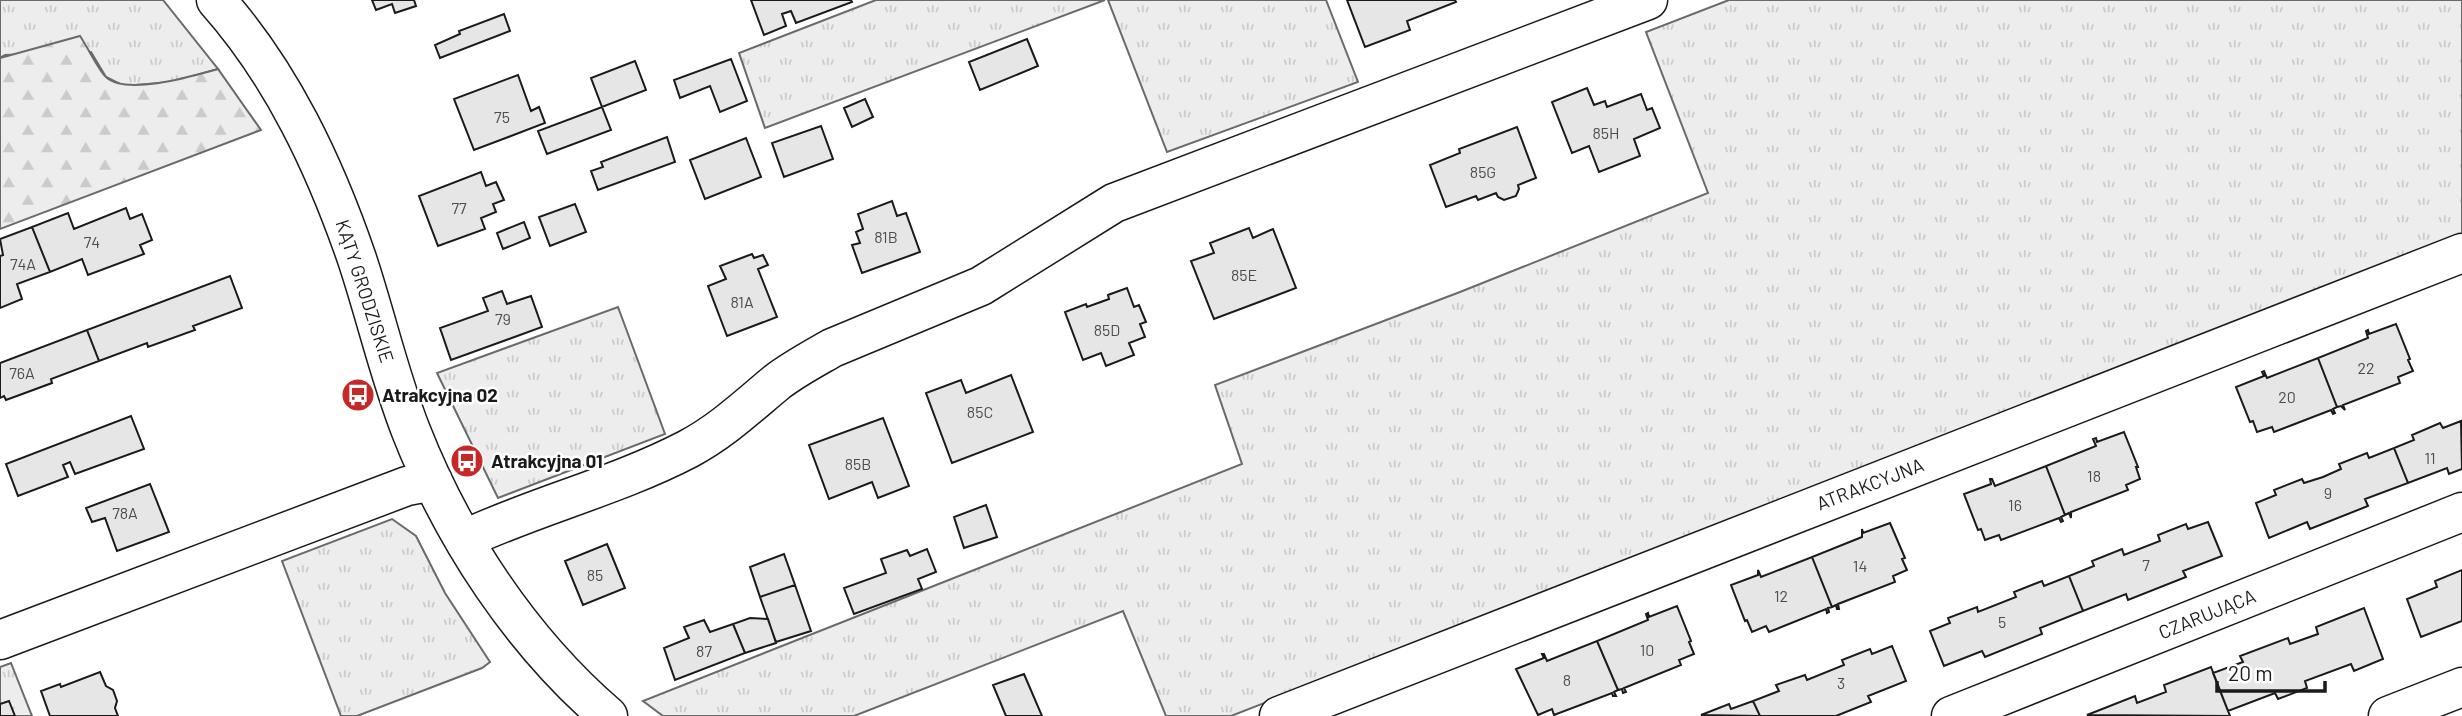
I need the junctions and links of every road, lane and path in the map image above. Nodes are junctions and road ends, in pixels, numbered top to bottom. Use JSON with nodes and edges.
{"nodes":[{"id":1,"x":216,"y":0,"type":"edge"},
{"id":2,"x":1648,"y":0,"type":"edge"},
{"id":3,"x":2462,"y":253,"type":"edge"},
{"id":4,"x":433,"y":481,"type":"junction"},
{"id":5,"x":2462,"y":512,"type":"edge"},
{"id":6,"x":465,"y":539,"type":"junction"},
{"id":7,"x":0,"y":640,"type":"edge"},
{"id":8,"x":2462,"y":687,"type":"edge"},
{"id":9,"x":608,"y":716,"type":"edge"},
{"id":10,"x":1279,"y":716,"type":"edge"},
{"id":11,"x":1951,"y":716,"type":"edge"},
{"id":12,"x":2388,"y":716,"type":"edge"}],
"edges":[{"from":1,"to":4,"type":"street","name":"KĄTY GRODZISKIE"},
{"from":2,"to":6,"type":"street"},
{"from":3,"to":10,"type":"street","name":"ATRAKCYJNA"},
{"from":4,"to":6,"type":"street","name":"KĄTY GRODZISKIE"},
{"from":4,"to":7,"type":"street"},
{"from":5,"to":11,"type":"street","name":"CZARUJĄCA"},
{"from":6,"to":9,"type":"street","name":"KĄTY GRODZISKIE"},
{"from":8,"to":12,"type":"street"}]}
